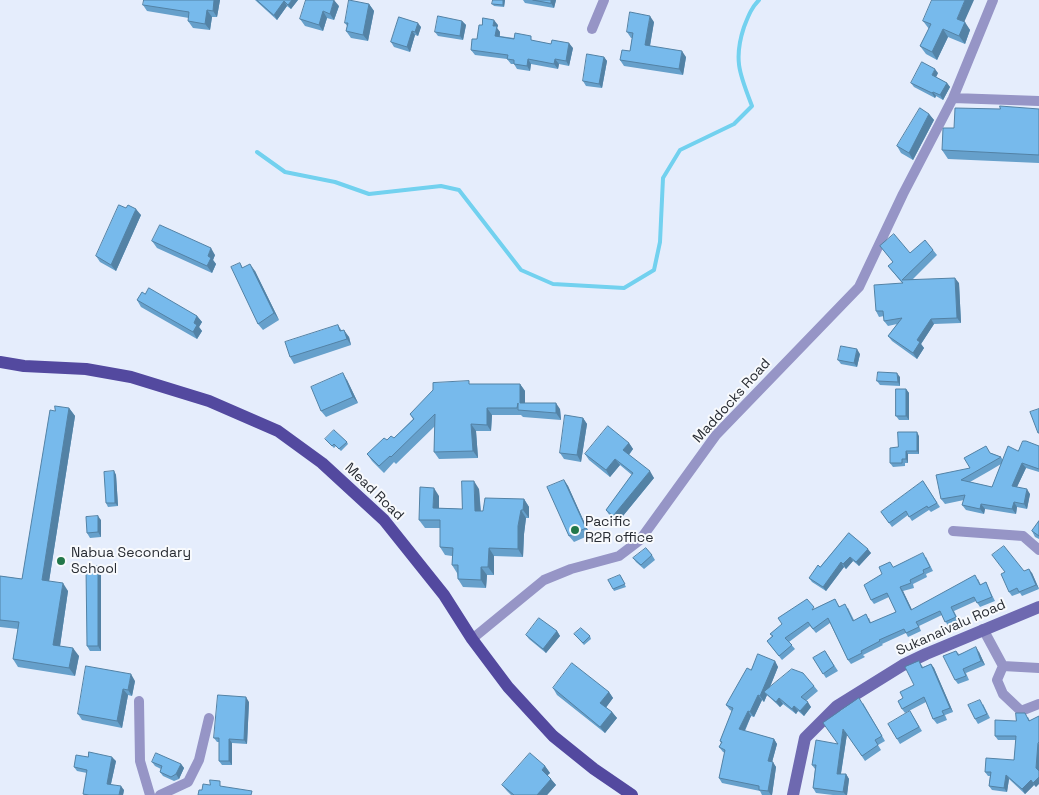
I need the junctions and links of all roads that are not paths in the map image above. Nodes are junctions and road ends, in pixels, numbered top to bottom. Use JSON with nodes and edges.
{"nodes":[{"id":1,"x":604,"y":0,"type":"edge"},
{"id":2,"x":993,"y":0,"type":"edge"},
{"id":3,"x":592,"y":29,"type":"dead end"},
{"id":4,"x":953,"y":98,"type":"junction"},
{"id":5,"x":1039,"y":101,"type":"edge"},
{"id":6,"x":0,"y":362,"type":"edge"},
{"id":7,"x":953,"y":531,"type":"dead end"},
{"id":8,"x":1039,"y":550,"type":"edge"},
{"id":9,"x":1039,"y":607,"type":"edge"},
{"id":10,"x":983,"y":629,"type":"junction"},
{"id":11,"x":472,"y":639,"type":"junction"},
{"id":12,"x":1003,"y":666,"type":"junction"},
{"id":13,"x":1039,"y":668,"type":"edge"},
{"id":14,"x":139,"y":701,"type":"dead end"},
{"id":15,"x":1039,"y":704,"type":"edge"},
{"id":16,"x":209,"y":718,"type":"dead end"},
{"id":17,"x":150,"y":795,"type":"edge"},
{"id":18,"x":160,"y":795,"type":"edge"},
{"id":19,"x":632,"y":795,"type":"edge"},
{"id":20,"x":793,"y":795,"type":"edge"}],
"edges":[{"from":1,"to":3,"type":"street"},
{"from":2,"to":4,"type":"street","name":"Maddocks Road"},
{"from":4,"to":5,"type":"street"},
{"from":4,"to":11,"type":"street","name":"Maddocks Road"},
{"from":6,"to":11,"type":"main road","name":"Mead Road"},
{"from":7,"to":8,"type":"street"},
{"from":9,"to":10,"type":"main road","name":"Sukanaivalu Road"},
{"from":10,"to":12,"type":"street"},
{"from":10,"to":20,"type":"main road","name":"Sukanaivalu Road"},
{"from":11,"to":19,"type":"main road","name":"Mead Road"},
{"from":12,"to":13,"type":"street"},
{"from":12,"to":15,"type":"street"},
{"from":14,"to":17,"type":"street"},
{"from":16,"to":18,"type":"street"}]}
